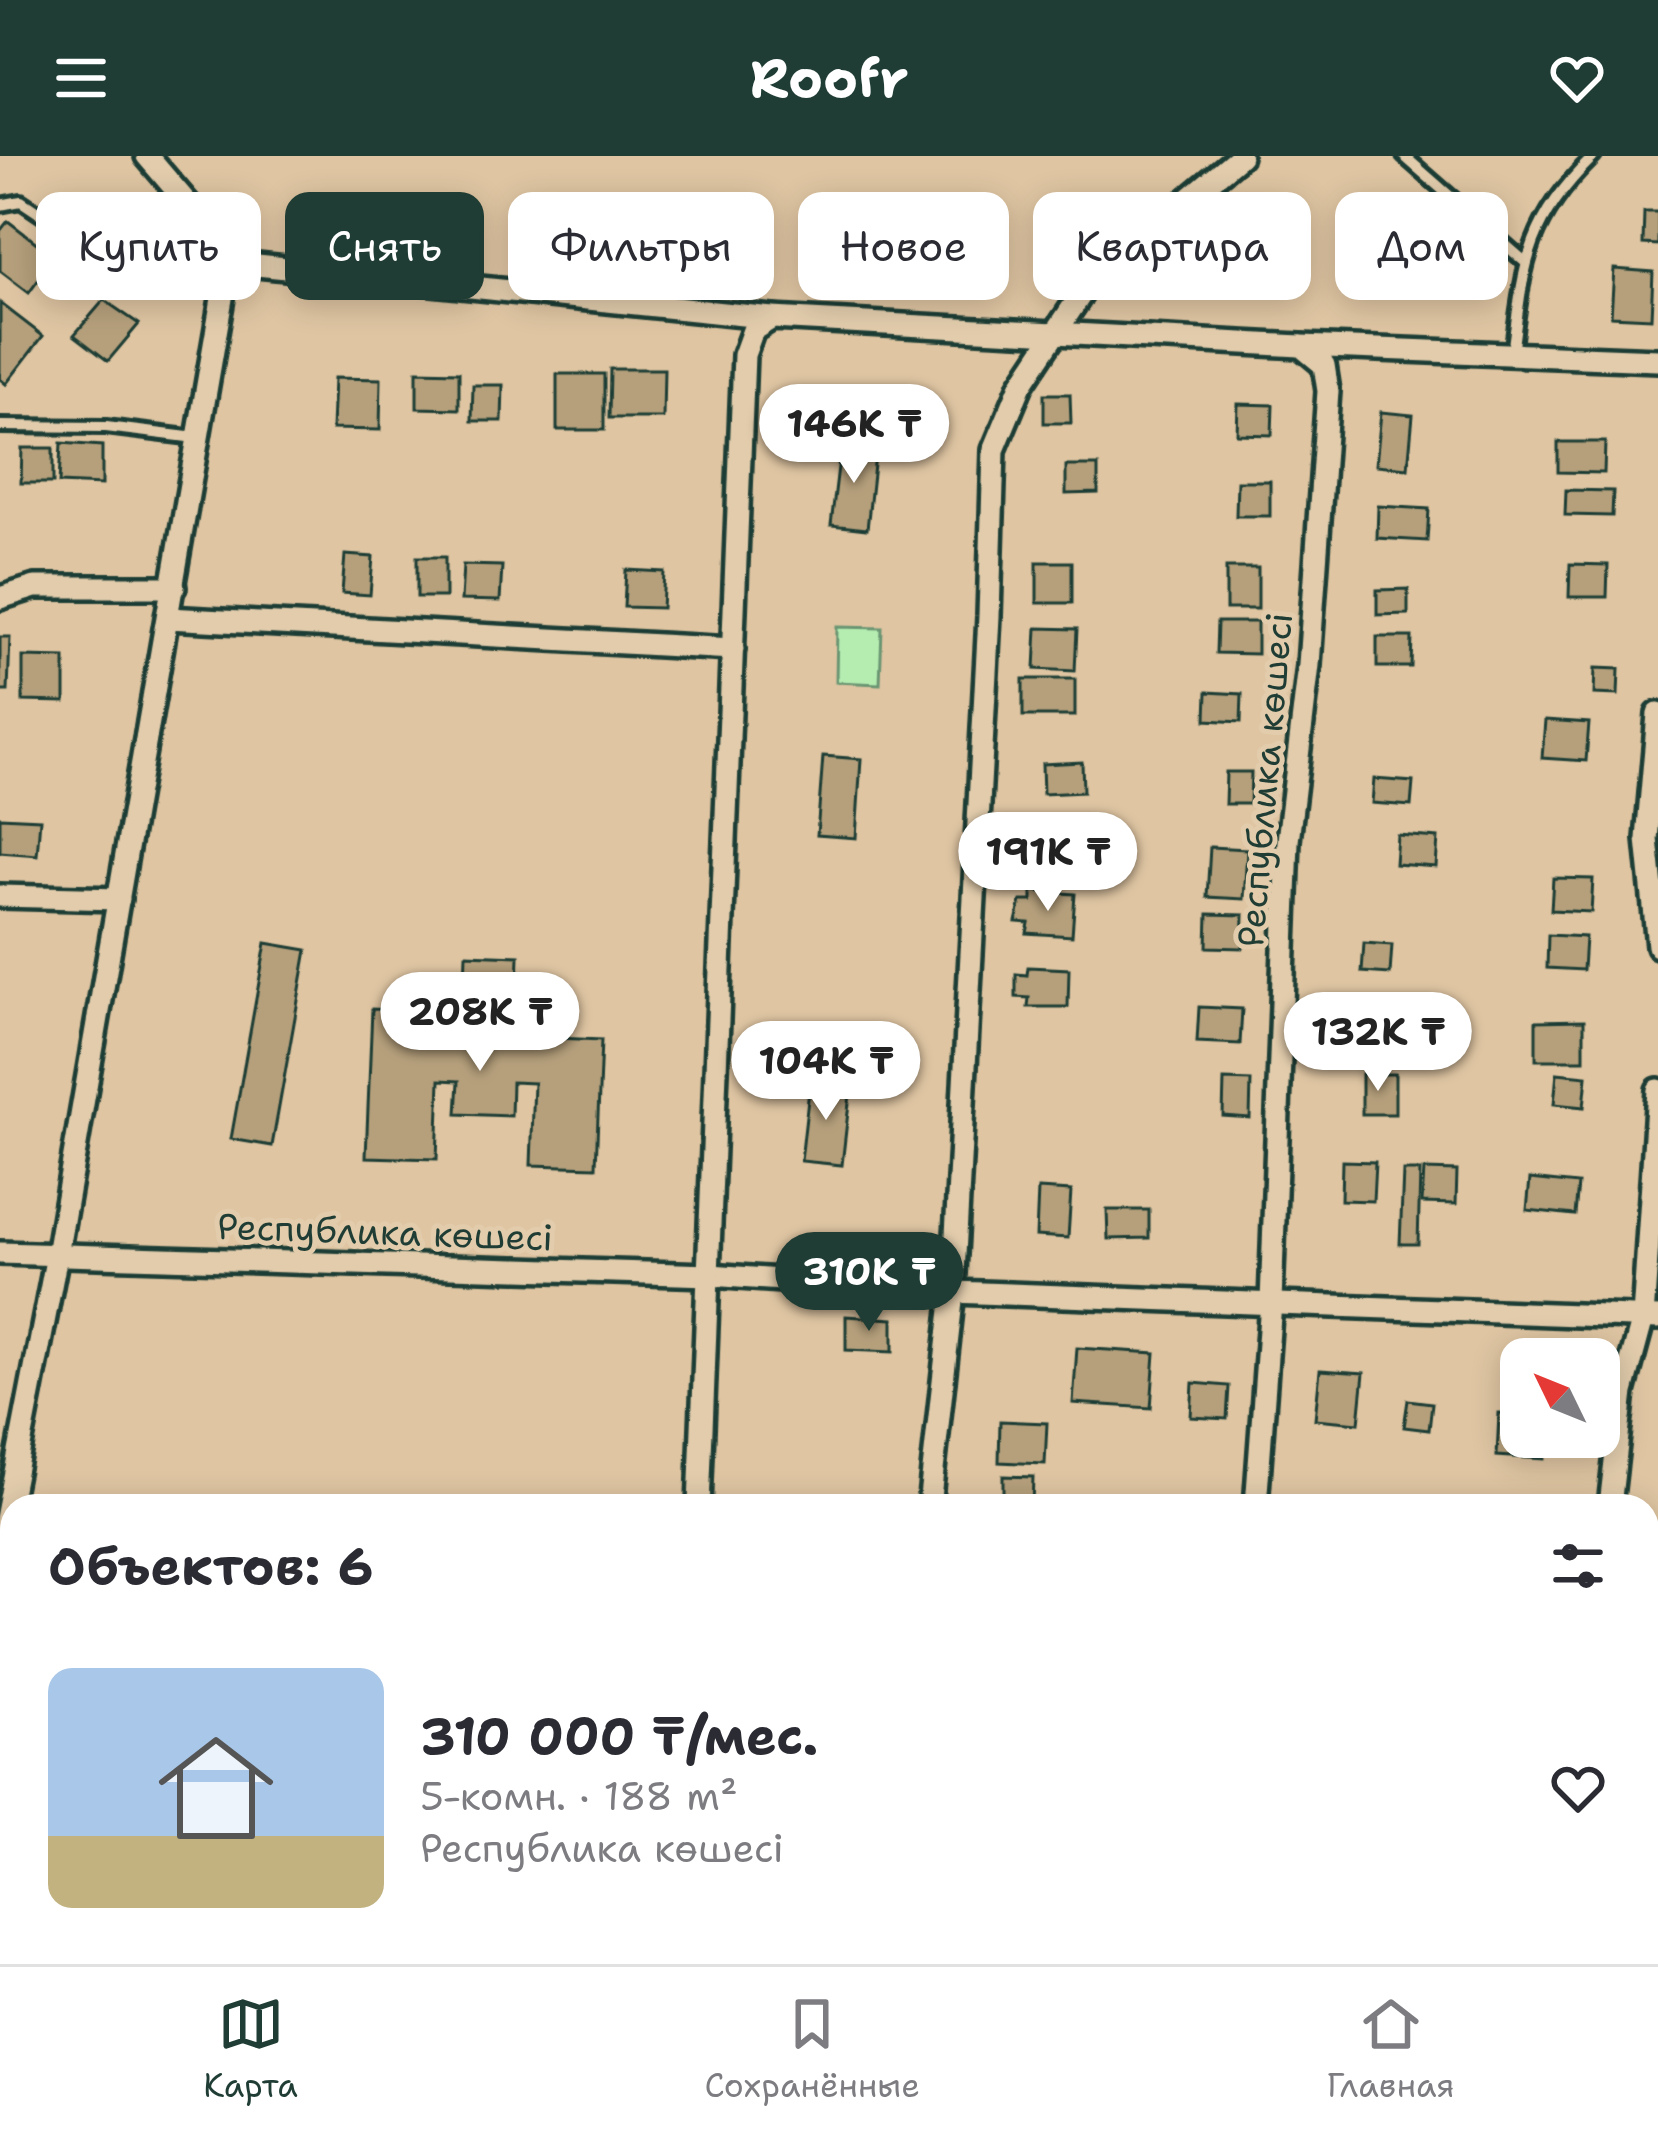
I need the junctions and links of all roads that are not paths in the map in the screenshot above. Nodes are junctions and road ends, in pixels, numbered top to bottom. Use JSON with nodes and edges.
{"nodes":[{"id":1,"x":147,"y":156,"type":"edge"},
{"id":2,"x":1240,"y":156,"type":"edge"},
{"id":3,"x":1404,"y":156,"type":"edge"},
{"id":4,"x":1594,"y":156,"type":"edge"},
{"id":5,"x":173,"y":192,"type":"edge"},
{"id":6,"x":0,"y":205,"type":"edge"},
{"id":7,"x":36,"y":211,"type":"edge"},
{"id":8,"x":1524,"y":261,"type":"junction"},
{"id":9,"x":261,"y":276,"type":"edge"},
{"id":10,"x":228,"y":300,"type":"edge"},
{"id":11,"x":762,"y":324,"type":"junction"},
{"id":12,"x":1054,"y":331,"type":"junction"},
{"id":13,"x":1301,"y":346,"type":"junction"},
{"id":14,"x":1513,"y":354,"type":"junction"},
{"id":15,"x":1658,"y":360,"type":"edge"},
{"id":16,"x":0,"y":426,"type":"edge"},
{"id":17,"x":200,"y":439,"type":"junction"},
{"id":18,"x":174,"y":586,"type":"junction"},
{"id":19,"x":0,"y":598,"type":"edge"},
{"id":20,"x":168,"y":618,"type":"junction"},
{"id":21,"x":733,"y":649,"type":"junction"},
{"id":22,"x":1658,"y":714,"type":"edge"},
{"id":23,"x":0,"y":896,"type":"edge"},
{"id":24,"x":119,"y":899,"type":"junction"},
{"id":25,"x":1658,"y":946,"type":"edge"},
{"id":26,"x":1658,"y":1090,"type":"edge"},
{"id":27,"x":0,"y":1252,"type":"edge"},
{"id":28,"x":57,"y":1255,"type":"junction"},
{"id":29,"x":710,"y":1276,"type":"junction"},
{"id":30,"x":953,"y":1292,"type":"junction"},
{"id":31,"x":1271,"y":1303,"type":"junction"},
{"id":32,"x":1651,"y":1318,"type":"edge"},
{"id":33,"x":11,"y":1494,"type":"edge"},
{"id":34,"x":700,"y":1494,"type":"edge"},
{"id":35,"x":930,"y":1494,"type":"edge"},
{"id":36,"x":1257,"y":1494,"type":"edge"},
{"id":37,"x":1611,"y":1494,"type":"edge"}],
"edges":[{"from":1,"to":5,"type":"street"},
{"from":2,"to":12,"type":"street"},
{"from":3,"to":8,"type":"lane"},
{"from":4,"to":8,"type":"lane"},
{"from":6,"to":7,"type":"lane"},
{"from":8,"to":14,"type":"lane"},
{"from":9,"to":11,"type":"street"},
{"from":10,"to":17,"type":"street"},
{"from":11,"to":12,"type":"street"},
{"from":11,"to":21,"type":"street"},
{"from":12,"to":13,"type":"street"},
{"from":12,"to":30,"type":"street"},
{"from":13,"to":14,"type":"street"},
{"from":13,"to":31,"type":"street","name":"Республика көшесі"},
{"from":14,"to":15,"type":"street"},
{"from":16,"to":17,"type":"lane"},
{"from":17,"to":18,"type":"street"},
{"from":18,"to":19,"type":"street"},
{"from":18,"to":20,"type":"street"},
{"from":20,"to":21,"type":"street"},
{"from":20,"to":24,"type":"street"},
{"from":21,"to":29,"type":"street"},
{"from":22,"to":25,"type":"street"},
{"from":23,"to":24,"type":"street"},
{"from":24,"to":28,"type":"street"},
{"from":26,"to":32,"type":"street"},
{"from":27,"to":28,"type":"street","name":"Республика көшесі"},
{"from":28,"to":29,"type":"street","name":"Республика көшесі"},
{"from":28,"to":33,"type":"street"},
{"from":29,"to":30,"type":"street","name":"Республика көшесі"},
{"from":29,"to":34,"type":"street"},
{"from":30,"to":31,"type":"street","name":"Республика көшесі"},
{"from":30,"to":35,"type":"street"},
{"from":31,"to":32,"type":"street","name":"Республика көшесі"},
{"from":31,"to":36,"type":"street","name":"Республика көшесі"},
{"from":32,"to":37,"type":"street"}]}
